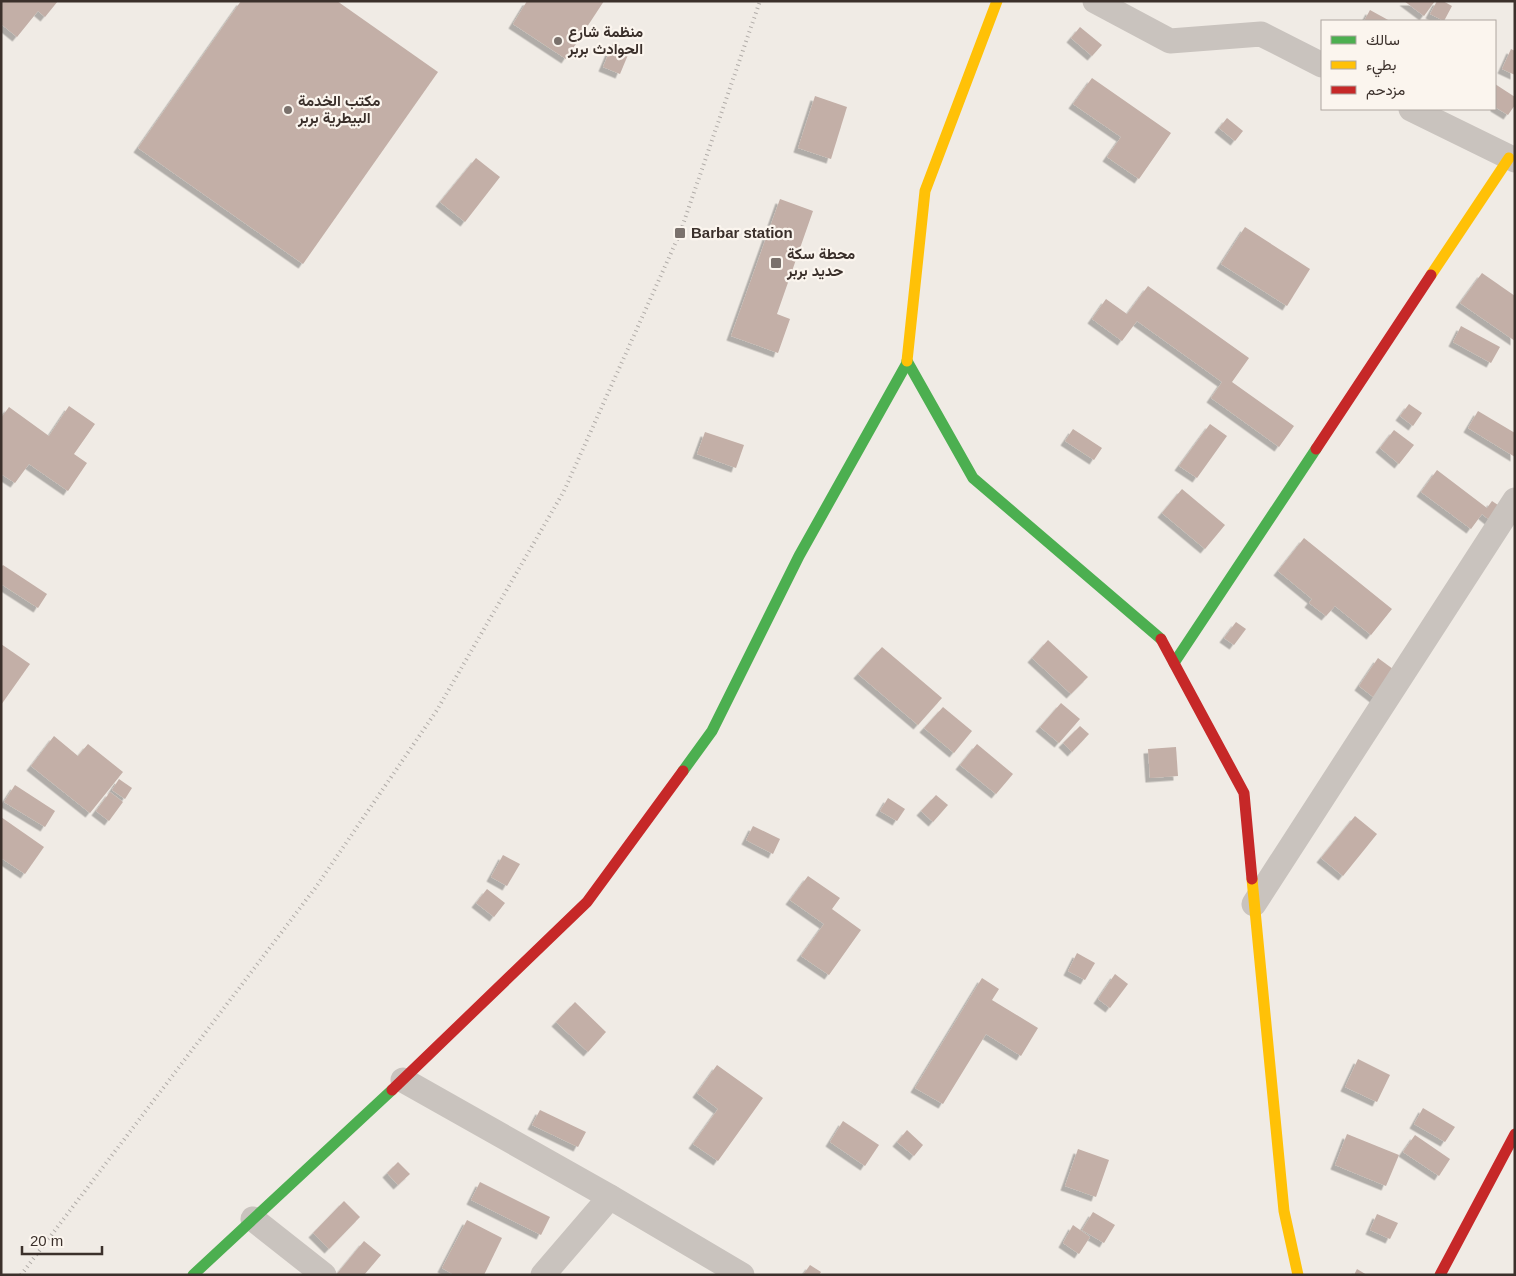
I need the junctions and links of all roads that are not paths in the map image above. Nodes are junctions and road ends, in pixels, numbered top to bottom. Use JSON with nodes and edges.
{"nodes":[{"id":1,"x":997,"y":1,"type":"edge"},
{"id":2,"x":1095,"y":1,"type":"edge"},
{"id":3,"x":1321,"y":64,"type":"edge"},
{"id":4,"x":1413,"y":110,"type":"edge"},
{"id":5,"x":1512,"y":159,"type":"edge"},
{"id":6,"x":907,"y":363,"type":"junction"},
{"id":7,"x":1515,"y":500,"type":"edge"},
{"id":8,"x":1174,"y":663,"type":"junction"},
{"id":9,"x":1254,"y":904,"type":"junction"},
{"id":10,"x":403,"y":1080,"type":"junction"},
{"id":11,"x":1515,"y":1134,"type":"edge"},
{"id":12,"x":610,"y":1197,"type":"junction"},
{"id":13,"x":253,"y":1219,"type":"junction"},
{"id":14,"x":193,"y":1275,"type":"edge"},
{"id":15,"x":324,"y":1275,"type":"edge"},
{"id":16,"x":543,"y":1275,"type":"edge"},
{"id":17,"x":742,"y":1275,"type":"edge"},
{"id":18,"x":1298,"y":1275,"type":"edge"},
{"id":19,"x":1440,"y":1275,"type":"edge"}],
"edges":[{"from":1,"to":6,"type":"street"},
{"from":2,"to":3,"type":"street"},
{"from":4,"to":5,"type":"street"},
{"from":5,"to":8,"type":"street"},
{"from":6,"to":8,"type":"street"},
{"from":6,"to":10,"type":"street"},
{"from":7,"to":9,"type":"street"},
{"from":8,"to":9,"type":"street"},
{"from":9,"to":18,"type":"street"},
{"from":10,"to":12,"type":"street"},
{"from":10,"to":13,"type":"street"},
{"from":11,"to":19,"type":"street"},
{"from":12,"to":16,"type":"street"},
{"from":12,"to":17,"type":"street"},
{"from":13,"to":14,"type":"street"},
{"from":13,"to":15,"type":"street"}]}
